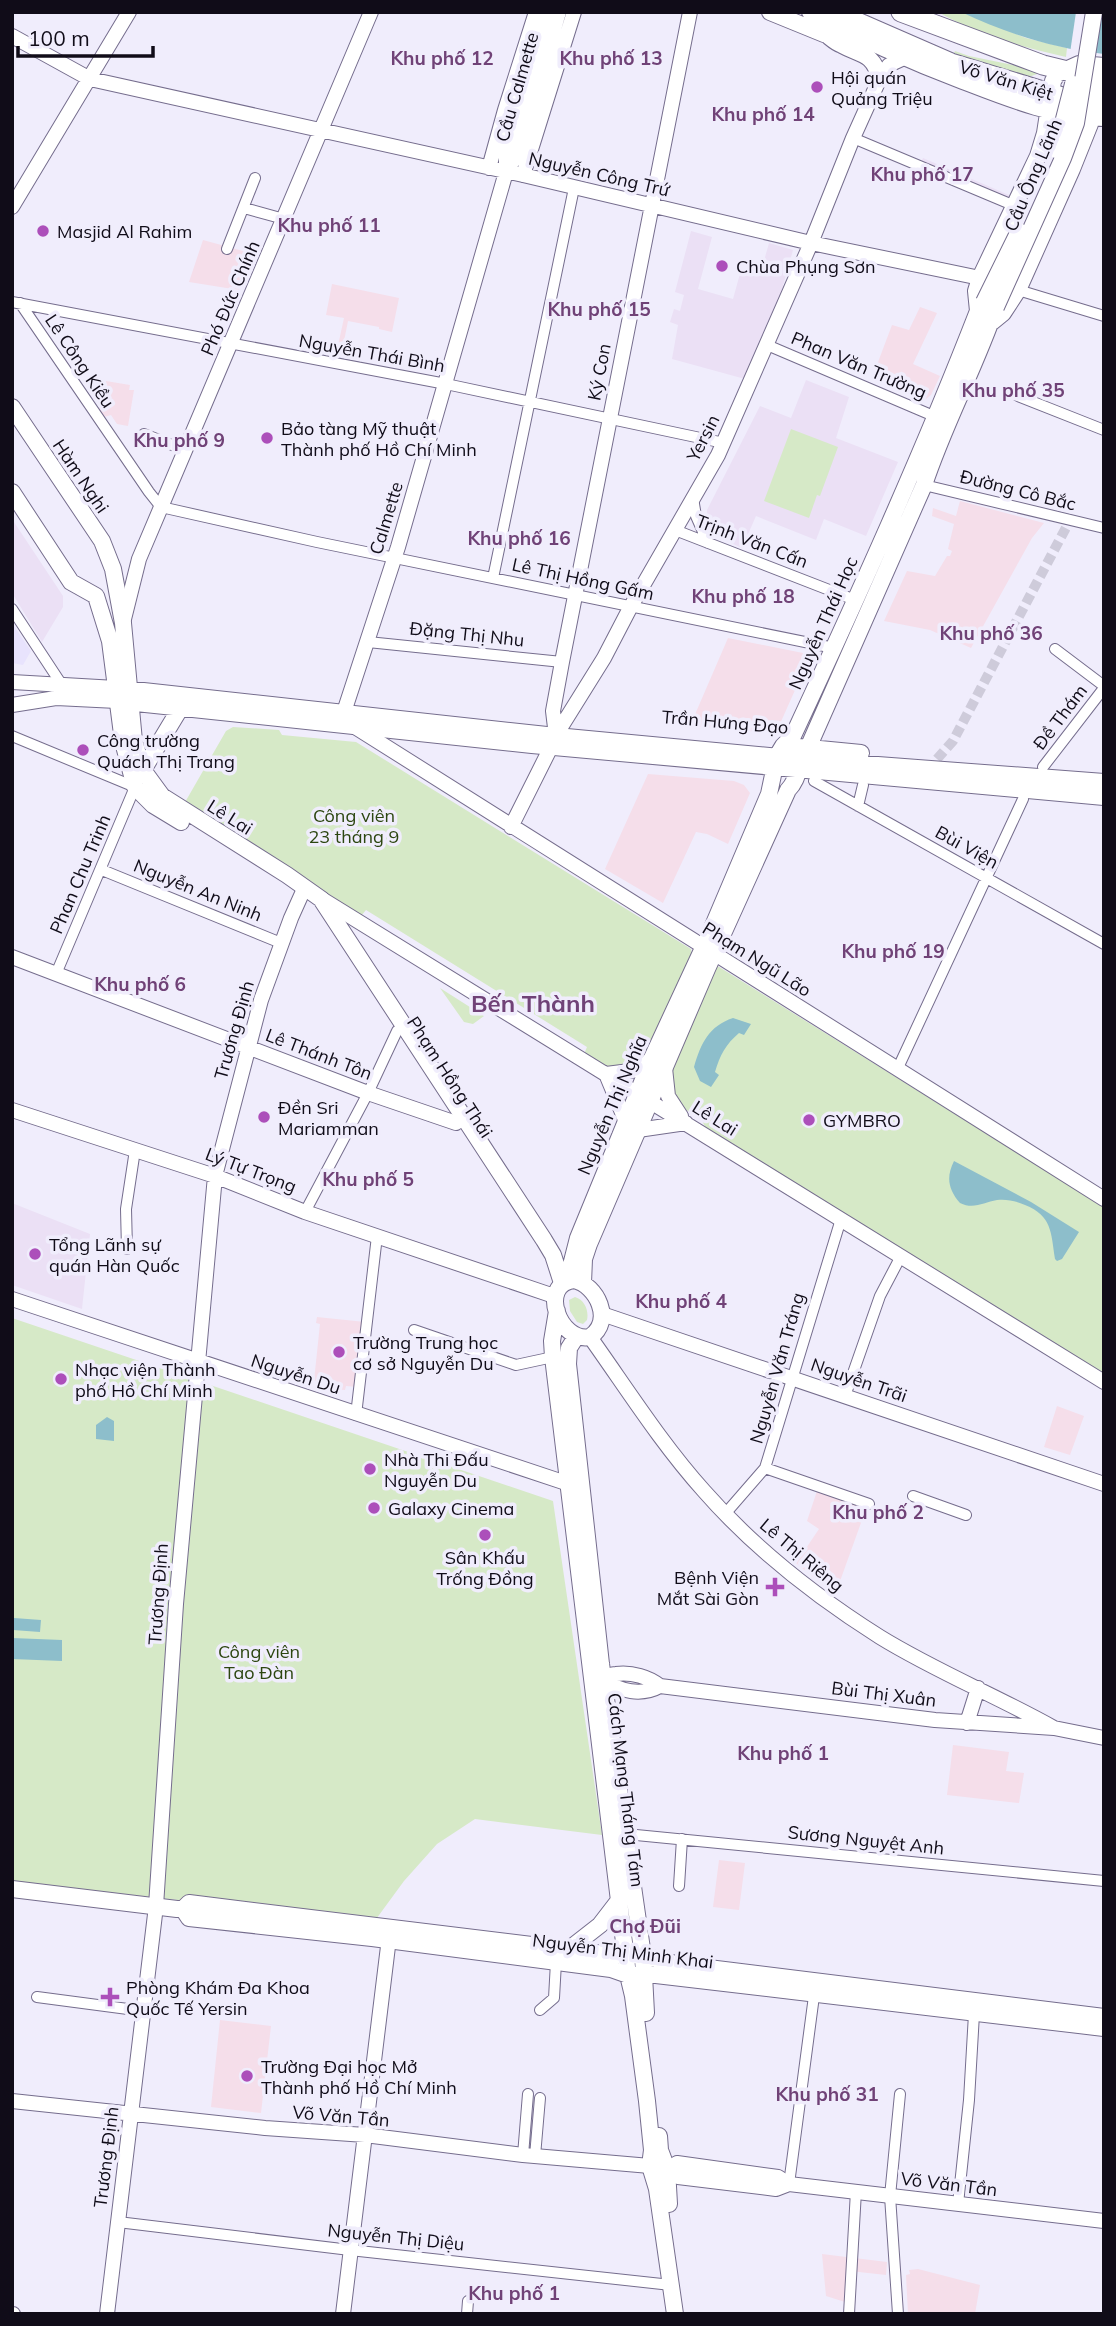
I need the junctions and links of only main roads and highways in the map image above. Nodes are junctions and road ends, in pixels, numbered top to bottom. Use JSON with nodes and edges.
{"nodes":[{"id":1,"x":770,"y":12,"type":"edge"},
{"id":2,"x":810,"y":12,"type":"edge"},
{"id":3,"x":834,"y":12,"type":"edge"},
{"id":4,"x":1084,"y":12,"type":"edge"},
{"id":5,"x":1094,"y":12,"type":"edge"},
{"id":6,"x":910,"y":14,"type":"edge"},
{"id":7,"x":824,"y":34,"type":"junction"},
{"id":8,"x":855,"y":35,"type":"junction"},
{"id":9,"x":1043,"y":65,"type":"junction"},
{"id":10,"x":1062,"y":70,"type":"junction"},
{"id":11,"x":1102,"y":73,"type":"edge"},
{"id":12,"x":880,"y":78,"type":"road end"},
{"id":13,"x":1046,"y":98,"type":"junction"},
{"id":14,"x":1019,"y":102,"type":"junction"},
{"id":15,"x":1099,"y":113,"type":"edge"},
{"id":16,"x":1045,"y":133,"type":"junction"},
{"id":17,"x":1038,"y":156,"type":"junction"},
{"id":18,"x":1072,"y":169,"type":"junction"},
{"id":19,"x":986,"y":306,"type":"junction"},
{"id":20,"x":990,"y":323,"type":"junction"},
{"id":21,"x":12,"y":407,"type":"edge"},
{"id":22,"x":12,"y":492,"type":"edge"},
{"id":23,"x":861,"y":604,"type":"junction"},
{"id":24,"x":123,"y":695,"type":"junction"},
{"id":25,"x":185,"y":703,"type":"junction"},
{"id":26,"x":554,"y":739,"type":"junction"},
{"id":27,"x":610,"y":747,"type":"junction"},
{"id":28,"x":730,"y":758,"type":"junction"},
{"id":29,"x":800,"y":765,"type":"junction"},
{"id":30,"x":775,"y":769,"type":"junction"},
{"id":31,"x":143,"y":770,"type":"junction"},
{"id":32,"x":1041,"y":772,"type":"junction"},
{"id":33,"x":1098,"y":776,"type":"edge"},
{"id":34,"x":863,"y":781,"type":"junction"},
{"id":35,"x":1026,"y":795,"type":"junction"},
{"id":36,"x":1104,"y":797,"type":"edge"},
{"id":37,"x":1069,"y":799,"type":"junction"},
{"id":38,"x":1104,"y":806,"type":"edge"},
{"id":39,"x":304,"y":889,"type":"junction"},
{"id":40,"x":321,"y":899,"type":"joint"},
{"id":41,"x":709,"y":951,"type":"junction"},
{"id":42,"x":401,"y":1028,"type":"junction"},
{"id":43,"x":632,"y":1126,"type":"junction"},
{"id":44,"x":578,"y":1238,"type":"junction"},
{"id":45,"x":544,"y":1240,"type":"junction"},
{"id":46,"x":563,"y":1291,"type":"junction"},
{"id":47,"x":583,"y":1337,"type":"junction"},
{"id":48,"x":598,"y":1679,"type":"junction"},
{"id":49,"x":12,"y":1889,"type":"edge"},
{"id":50,"x":620,"y":1899,"type":"junction"},
{"id":51,"x":390,"y":1933,"type":"junction"},
{"id":52,"x":640,"y":1934,"type":"junction"},
{"id":53,"x":568,"y":1950,"type":"junction"},
{"id":54,"x":634,"y":1955,"type":"junction"},
{"id":55,"x":676,"y":1964,"type":"junction"},
{"id":56,"x":628,"y":1975,"type":"junction"},
{"id":57,"x":644,"y":1976,"type":"junction"},
{"id":58,"x":815,"y":1988,"type":"junction"},
{"id":59,"x":1104,"y":2017,"type":"edge"},
{"id":60,"x":1104,"y":2028,"type":"edge"},
{"id":61,"x":675,"y":2285,"type":"junction"},
{"id":62,"x":674,"y":2314,"type":"edge"},
{"id":63,"x":683,"y":2314,"type":"edge"}],
"edges":[{"from":1,"to":7,"type":"main road","name":"Võ Văn Kiệt"},
{"from":2,"to":8,"type":"main road","name":"Võ Văn Kiệt"},
{"from":3,"to":13,"type":"highway","name":"Võ Văn Kiệt"},
{"from":4,"to":19,"type":"main road","name":"Cầu Ông Lãnh","bridge":true},
{"from":5,"to":19,"type":"main road","name":"Cầu Ông Lãnh","bridge":true},
{"from":6,"to":9,"type":"highway","name":"Võ Văn Kiệt"},
{"from":7,"to":8,"type":"main road","name":"Võ Văn Kiệt"},
{"from":7,"to":12,"type":"main road"},
{"from":8,"to":14,"type":"main road","name":"Võ Văn Kiệt"},
{"from":9,"to":10,"type":"highway","name":"Võ Văn Kiệt"},
{"from":9,"to":13,"type":"highway"},
{"from":10,"to":11,"type":"highway","name":"Võ Văn Kiệt"},
{"from":10,"to":13,"type":"main road","name":"Nguyễn Thái Học"},
{"from":11,"to":15,"type":"main road","name":"Nguyễn Thái Học"},
{"from":13,"to":14,"type":"main road","name":"Võ Văn Kiệt"},
{"from":13,"to":15,"type":"highway","name":"Võ Văn Kiệt"},
{"from":13,"to":16,"type":"main road","name":"Nguyễn Thái Học"},
{"from":14,"to":16,"type":"main road"},
{"from":15,"to":18,"type":"main road","name":"Nguyễn Thái Học"},
{"from":16,"to":17,"type":"main road","name":"Nguyễn Thái Học"},
{"from":17,"to":18,"type":"main road"},
{"from":17,"to":19,"type":"main road","name":"Nguyễn Thái Học"},
{"from":18,"to":20,"type":"main road","name":"Nguyễn Thái Học"},
{"from":19,"to":20,"type":"main road","name":"Nguyễn Thái Học"},
{"from":19,"to":23,"type":"main road","name":"Nguyễn Thái Học"},
{"from":20,"to":23,"type":"main road","name":"Nguyễn Thái Học"},
{"from":21,"to":24,"type":"main road","name":"Hàm Nghi"},
{"from":22,"to":24,"type":"main road"},
{"from":23,"to":29,"type":"main road","name":"Nguyễn Thái Học"},
{"from":23,"to":30,"type":"main road","name":"Nguyễn Thái Học"},
{"from":24,"to":25,"type":"main road"},
{"from":24,"to":31,"type":"main road"},
{"from":24,"to":39,"type":"main road","name":"Lê Lai"},
{"from":25,"to":26,"type":"main road","name":"Trần Hưng Đạo"},
{"from":25,"to":26,"type":"main road","name":"Trần Hưng Đạo"},
{"from":25,"to":31,"type":"main road"},
{"from":26,"to":27,"type":"main road","name":"Trần Hưng Đạo"},
{"from":26,"to":27,"type":"main road","name":"Trần Hưng Đạo"},
{"from":27,"to":28,"type":"main road","name":"Trần Hưng Đạo"},
{"from":28,"to":30,"type":"main road","name":"Trần Hưng Đạo"},
{"from":28,"to":30,"type":"main road","name":"Trần Hưng Đạo"},
{"from":29,"to":30,"type":"main road","name":"Trần Hưng Đạo"},
{"from":29,"to":30,"type":"main road","name":"Trần Hưng Đạo"},
{"from":29,"to":32,"type":"main road","name":"Trần Hưng Đạo"},
{"from":29,"to":34,"type":"main road","name":"Trần Hưng Đạo"},
{"from":29,"to":34,"type":"main road","name":"Trần Hưng Đạo"},
{"from":29,"to":41,"type":"main road","name":"Nguyễn Thái Học"},
{"from":30,"to":41,"type":"main road","name":"Nguyễn Thái Học"},
{"from":31,"to":39,"type":"main road","name":"Lê Lai"},
{"from":32,"to":33,"type":"main road","name":"Trần Hưng Đạo"},
{"from":32,"to":35,"type":"main road"},
{"from":34,"to":35,"type":"main road","name":"Trần Hưng Đạo"},
{"from":35,"to":37,"type":"main road","name":"Trần Hưng Đạo"},
{"from":36,"to":37,"type":"main road","name":"Trần Hưng Đạo"},
{"from":37,"to":38,"type":"main road","name":"Trần Hưng Đạo"},
{"from":39,"to":40,"type":"main road","name":"Lê Lai"},
{"from":39,"to":42,"type":"main road","name":"Phạm Hồng Thái"},
{"from":40,"to":42,"type":"main road","name":"Phạm Hồng Thái"},
{"from":41,"to":43,"type":"main road","name":"Nguyễn Thị Nghĩa"},
{"from":42,"to":45,"type":"main road","name":"Phạm Hồng Thái"},
{"from":42,"to":46,"type":"main road","name":"Phạm Hồng Thái"},
{"from":43,"to":44,"type":"main road","name":"Nguyễn Thị Nghĩa"},
{"from":43,"to":46,"type":"main road","name":"Nguyễn Thị Nghĩa"},
{"from":44,"to":45,"type":"main road"},
{"from":44,"to":46,"type":"main road","name":"Nguyễn Thị Nghĩa"},
{"from":45,"to":46,"type":"main road","name":"Phạm Hồng Thái"},
{"from":46,"to":47,"type":"main road"},
{"from":46,"to":47,"type":"main road"},
{"from":46,"to":48,"type":"main road","name":"Cách Mạng Tháng Tám"},
{"from":47,"to":48,"type":"main road","name":"Cách Mạng Tháng Tám"},
{"from":48,"to":50,"type":"main road","name":"Cách Mạng Tháng Tám"},
{"from":48,"to":52,"type":"main road","name":"Cách Mạng Tháng Tám"},
{"from":49,"to":51,"type":"main road","name":"Nguyễn Thị Minh Khai"},
{"from":50,"to":53,"type":"main road"},
{"from":50,"to":54,"type":"main road","name":"Cách Mạng Tháng Tám"},
{"from":51,"to":53,"type":"main road","name":"Nguyễn Thị Minh Khai"},
{"from":51,"to":56,"type":"main road","name":"Nguyễn Thị Minh Khai"},
{"from":52,"to":54,"type":"main road","name":"Cách Mạng Tháng Tám"},
{"from":52,"to":55,"type":"main road"},
{"from":53,"to":54,"type":"main road","name":"Nguyễn Thị Minh Khai"},
{"from":54,"to":55,"type":"main road","name":"Nguyễn Thị Minh Khai"},
{"from":54,"to":56,"type":"main road","name":"Cách Mạng Tháng Tám"},
{"from":54,"to":57,"type":"main road","name":"Cách Mạng Tháng Tám"},
{"from":55,"to":58,"type":"main road","name":"Nguyễn Thị Minh Khai"},
{"from":56,"to":57,"type":"main road","name":"Nguyễn Thị Minh Khai"},
{"from":56,"to":61,"type":"main road","name":"Cách Mạng Tháng Tám"},
{"from":57,"to":58,"type":"main road","name":"Nguyễn Thị Minh Khai"},
{"from":57,"to":61,"type":"main road","name":"Cách Mạng Tháng Tám"},
{"from":58,"to":59,"type":"main road","name":"Nguyễn Thị Minh Khai"},
{"from":58,"to":60,"type":"main road","name":"Nguyễn Thị Minh Khai"},
{"from":61,"to":62,"type":"main road","name":"Cách Mạng Tháng Tám"},
{"from":61,"to":63,"type":"main road","name":"Cách Mạng Tháng Tám"}]}
